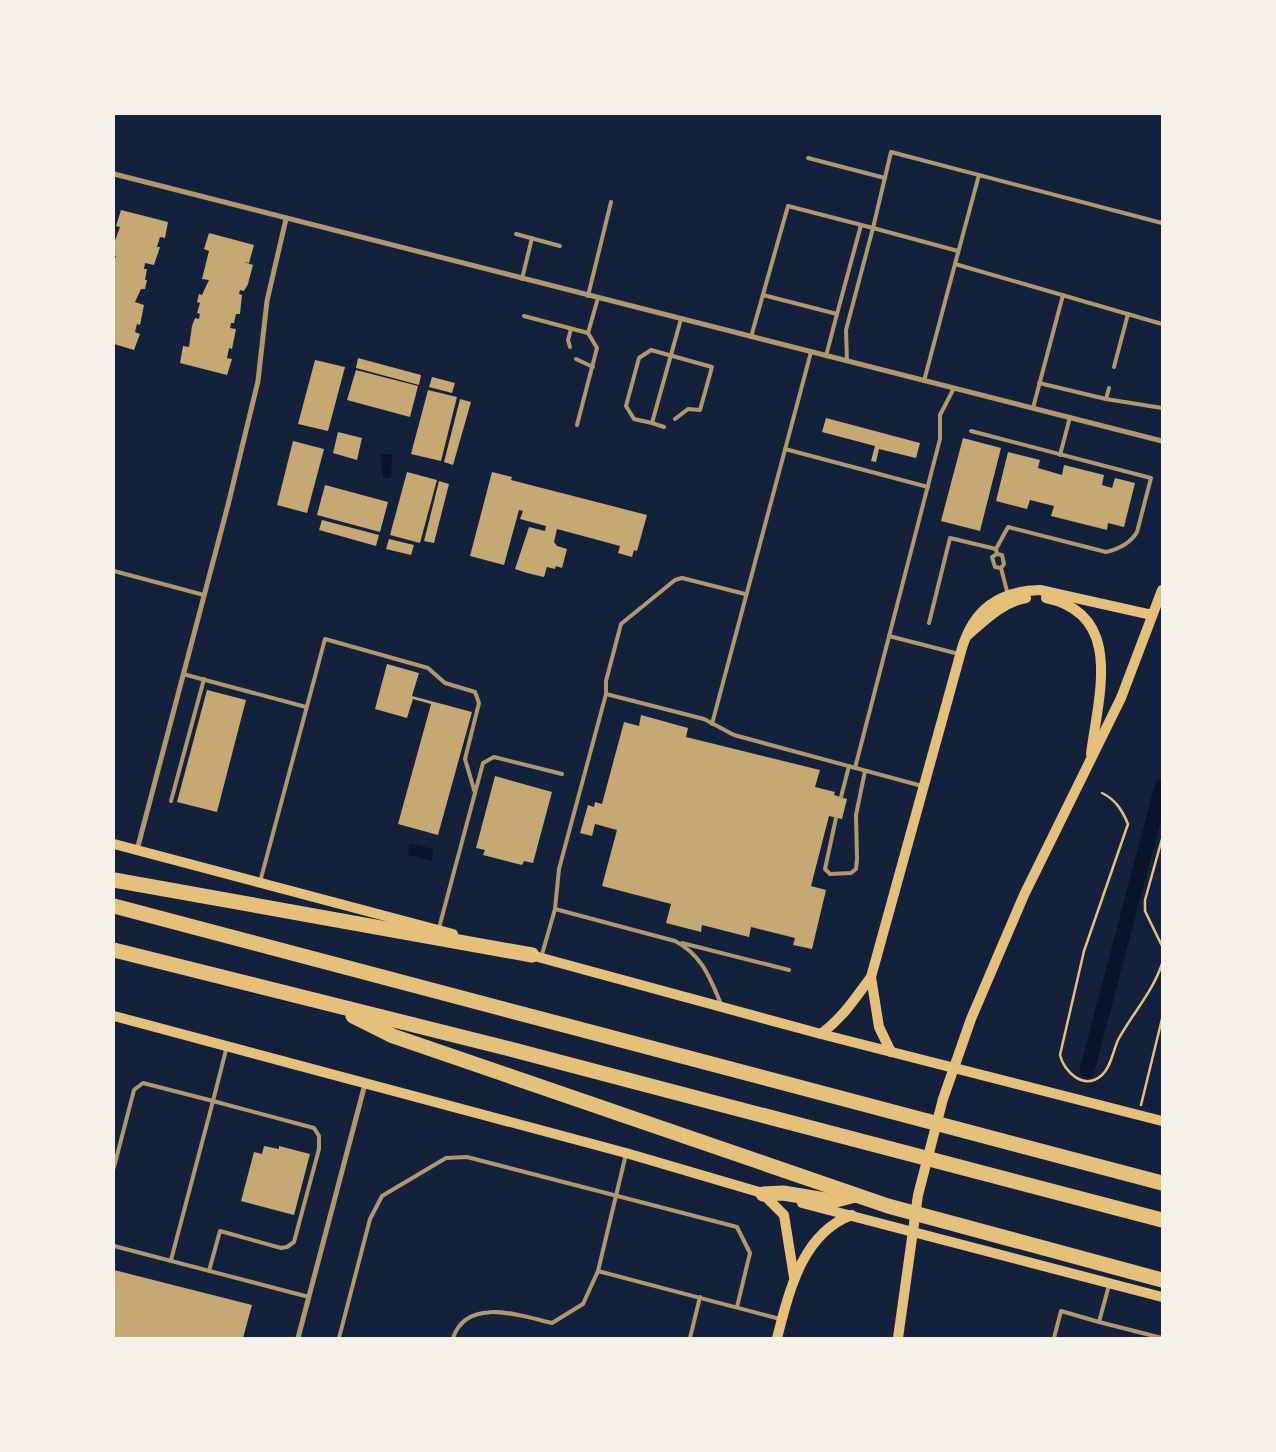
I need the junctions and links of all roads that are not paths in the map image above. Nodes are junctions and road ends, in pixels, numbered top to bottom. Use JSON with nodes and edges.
{"nodes":[{"id":1,"x":808,"y":158,"type":"dead end"},
{"id":2,"x":114,"y":174,"type":"edge"},
{"id":3,"x":979,"y":175,"type":"junction"},
{"id":4,"x":885,"y":178,"type":"junction"},
{"id":5,"x":611,"y":202,"type":"dead end"},
{"id":6,"x":286,"y":219,"type":"junction"},
{"id":7,"x":1162,"y":223,"type":"edge"},
{"id":8,"x":861,"y":224,"type":"junction"},
{"id":9,"x":872,"y":228,"type":"junction"},
{"id":10,"x":516,"y":234,"type":"dead end"},
{"id":11,"x":532,"y":238,"type":"junction"},
{"id":12,"x":560,"y":246,"type":"dead end"},
{"id":13,"x":958,"y":251,"type":"junction"},
{"id":14,"x":955,"y":264,"type":"junction"},
{"id":15,"x":522,"y":279,"type":"junction"},
{"id":16,"x":1063,"y":295,"type":"junction"},
{"id":17,"x":588,"y":296,"type":"junction"},
{"id":18,"x":763,"y":296,"type":"junction"},
{"id":19,"x":598,"y":298,"type":"junction"},
{"id":20,"x":836,"y":314,"type":"junction"},
{"id":21,"x":1128,"y":314,"type":"junction"},
{"id":22,"x":524,"y":316,"type":"dead end"},
{"id":23,"x":681,"y":319,"type":"junction"},
{"id":24,"x":1162,"y":324,"type":"edge"},
{"id":25,"x":571,"y":329,"type":"junction"},
{"id":26,"x":588,"y":333,"type":"junction"},
{"id":27,"x":751,"y":337,"type":"junction"},
{"id":28,"x":570,"y":347,"type":"dead end"},
{"id":29,"x":811,"y":352,"type":"junction"},
{"id":30,"x":671,"y":356,"type":"junction"},
{"id":31,"x":826,"y":356,"type":"junction"},
{"id":32,"x":576,"y":359,"type":"dead end"},
{"id":33,"x":847,"y":361,"type":"junction"},
{"id":34,"x":592,"y":367,"type":"junction"},
{"id":35,"x":1114,"y":367,"type":"dead end"},
{"id":36,"x":924,"y":381,"type":"junction"},
{"id":37,"x":1039,"y":383,"type":"junction"},
{"id":38,"x":954,"y":388,"type":"junction"},
{"id":39,"x":1108,"y":388,"type":"dead end"},
{"id":40,"x":1106,"y":399,"type":"junction"},
{"id":41,"x":1032,"y":408,"type":"junction"},
{"id":42,"x":1162,"y":408,"type":"edge"},
{"id":43,"x":1070,"y":417,"type":"junction"},
{"id":44,"x":675,"y":419,"type":"dead end"},
{"id":45,"x":652,"y":424,"type":"junction"},
{"id":46,"x":577,"y":425,"type":"dead end"},
{"id":47,"x":664,"y":427,"type":"dead end"},
{"id":48,"x":971,"y":431,"type":"dead end"},
{"id":49,"x":1162,"y":441,"type":"edge"},
{"id":50,"x":784,"y":449,"type":"junction"},
{"id":51,"x":1060,"y":455,"type":"junction"},
{"id":52,"x":928,"y":487,"type":"junction"},
{"id":53,"x":996,"y":548,"type":"junction"},
{"id":54,"x":114,"y":571,"type":"edge"},
{"id":55,"x":1162,"y":590,"type":"edge"},
{"id":56,"x":745,"y":594,"type":"junction"},
{"id":57,"x":204,"y":595,"type":"junction"},
{"id":58,"x":1008,"y":595,"type":"junction"},
{"id":59,"x":1152,"y":616,"type":"junction"},
{"id":60,"x":929,"y":622,"type":"dead end"},
{"id":61,"x":889,"y":636,"type":"junction"},
{"id":62,"x":965,"y":638,"type":"junction"},
{"id":63,"x":960,"y":655,"type":"junction"},
{"id":64,"x":183,"y":674,"type":"junction"},
{"id":65,"x":204,"y":679,"type":"junction"},
{"id":66,"x":606,"y":694,"type":"junction"},
{"id":67,"x":306,"y":707,"type":"junction"},
{"id":68,"x":712,"y":724,"type":"junction"},
{"id":69,"x":1090,"y":760,"type":"junction"},
{"id":70,"x":849,"y":766,"type":"junction"},
{"id":71,"x":855,"y":768,"type":"junction"},
{"id":72,"x":865,"y":771,"type":"junction"},
{"id":73,"x":562,"y":774,"type":"dead end"},
{"id":74,"x":922,"y":786,"type":"junction"},
{"id":75,"x":475,"y":793,"type":"junction"},
{"id":76,"x":841,"y":797,"type":"dead end"},
{"id":77,"x":171,"y":801,"type":"dead end"},
{"id":78,"x":836,"y":818,"type":"dead end"},
{"id":79,"x":114,"y":844,"type":"edge"},
{"id":80,"x":137,"y":850,"type":"junction"},
{"id":81,"x":114,"y":880,"type":"edge"},
{"id":82,"x":260,"y":882,"type":"junction"},
{"id":83,"x":114,"y":906,"type":"edge"},
{"id":84,"x":555,"y":908,"type":"junction"},
{"id":85,"x":438,"y":930,"type":"junction"},
{"id":86,"x":675,"y":941,"type":"junction"},
{"id":87,"x":114,"y":950,"type":"edge"},
{"id":88,"x":536,"y":957,"type":"junction"},
{"id":89,"x":790,"y":970,"type":"dead end"},
{"id":90,"x":871,"y":977,"type":"junction"},
{"id":91,"x":327,"y":1004,"type":"junction"},
{"id":92,"x":723,"y":1007,"type":"junction"},
{"id":93,"x":114,"y":1016,"type":"edge"},
{"id":94,"x":822,"y":1034,"type":"junction"},
{"id":95,"x":227,"y":1046,"type":"junction"},
{"id":96,"x":891,"y":1052,"type":"junction"},
{"id":97,"x":365,"y":1084,"type":"junction"},
{"id":98,"x":212,"y":1101,"type":"junction"},
{"id":99,"x":1162,"y":1121,"type":"edge"},
{"id":100,"x":626,"y":1153,"type":"junction"},
{"id":101,"x":114,"y":1167,"type":"edge"},
{"id":102,"x":1162,"y":1184,"type":"edge"},
{"id":103,"x":763,"y":1194,"type":"junction"},
{"id":104,"x":616,"y":1195,"type":"junction"},
{"id":105,"x":855,"y":1195,"type":"junction"},
{"id":106,"x":853,"y":1215,"type":"junction"},
{"id":107,"x":1162,"y":1220,"type":"edge"},
{"id":108,"x":114,"y":1246,"type":"edge"},
{"id":109,"x":171,"y":1260,"type":"junction"},
{"id":110,"x":209,"y":1270,"type":"junction"},
{"id":111,"x":598,"y":1271,"type":"junction"},
{"id":112,"x":794,"y":1277,"type":"junction"},
{"id":113,"x":1162,"y":1280,"type":"edge"},
{"id":114,"x":1109,"y":1283,"type":"junction"},
{"id":115,"x":309,"y":1297,"type":"junction"},
{"id":116,"x":1162,"y":1297,"type":"edge"},
{"id":117,"x":700,"y":1298,"type":"junction"},
{"id":118,"x":737,"y":1307,"type":"junction"},
{"id":119,"x":782,"y":1320,"type":"junction"},
{"id":120,"x":1099,"y":1322,"type":"junction"},
{"id":121,"x":298,"y":1338,"type":"edge"},
{"id":122,"x":339,"y":1338,"type":"edge"},
{"id":123,"x":453,"y":1338,"type":"edge"},
{"id":124,"x":690,"y":1338,"type":"edge"},
{"id":125,"x":777,"y":1338,"type":"edge"},
{"id":126,"x":898,"y":1338,"type":"edge"},
{"id":127,"x":1054,"y":1338,"type":"edge"},
{"id":128,"x":1162,"y":1338,"type":"edge"}],
"edges":[{"from":1,"to":4,"type":"lane"},
{"from":2,"to":6,"type":"street"},
{"from":3,"to":4,"type":"lane"},
{"from":3,"to":7,"type":"lane"},
{"from":3,"to":13,"type":"lane"},
{"from":4,"to":9,"type":"lane"},
{"from":5,"to":17,"type":"lane"},
{"from":6,"to":15,"type":"street"},
{"from":6,"to":57,"type":"street"},
{"from":8,"to":9,"type":"lane"},
{"from":8,"to":18,"type":"lane"},
{"from":8,"to":20,"type":"lane"},
{"from":9,"to":13,"type":"lane"},
{"from":9,"to":33,"type":"lane"},
{"from":10,"to":11,"type":"lane"},
{"from":11,"to":12,"type":"lane"},
{"from":11,"to":15,"type":"lane"},
{"from":13,"to":14,"type":"lane"},
{"from":14,"to":16,"type":"lane"},
{"from":14,"to":36,"type":"lane"},
{"from":15,"to":17,"type":"street"},
{"from":16,"to":21,"type":"lane"},
{"from":16,"to":37,"type":"lane"},
{"from":17,"to":19,"type":"street"},
{"from":18,"to":20,"type":"lane"},
{"from":18,"to":27,"type":"lane"},
{"from":19,"to":23,"type":"street"},
{"from":19,"to":26,"type":"lane"},
{"from":20,"to":31,"type":"lane"},
{"from":21,"to":24,"type":"lane"},
{"from":21,"to":35,"type":"lane"},
{"from":22,"to":25,"type":"lane"},
{"from":23,"to":27,"type":"street"},
{"from":23,"to":30,"type":"lane"},
{"from":25,"to":26,"type":"lane"},
{"from":25,"to":28,"type":"lane"},
{"from":26,"to":34,"type":"lane"},
{"from":27,"to":29,"type":"street"},
{"from":29,"to":31,"type":"street"},
{"from":29,"to":50,"type":"lane"},
{"from":30,"to":44,"type":"lane"},
{"from":30,"to":45,"type":"lane"},
{"from":30,"to":45,"type":"lane"},
{"from":31,"to":33,"type":"street"},
{"from":32,"to":34,"type":"lane"},
{"from":33,"to":36,"type":"street"},
{"from":34,"to":46,"type":"lane"},
{"from":36,"to":38,"type":"street"},
{"from":37,"to":40,"type":"lane"},
{"from":37,"to":41,"type":"lane"},
{"from":38,"to":41,"type":"street"},
{"from":38,"to":52,"type":"lane"},
{"from":39,"to":40,"type":"lane"},
{"from":40,"to":42,"type":"lane"},
{"from":41,"to":43,"type":"street"},
{"from":43,"to":49,"type":"street"},
{"from":43,"to":51,"type":"lane"},
{"from":45,"to":47,"type":"lane"},
{"from":48,"to":51,"type":"lane"},
{"from":50,"to":52,"type":"lane"},
{"from":50,"to":56,"type":"lane"},
{"from":51,"to":53,"type":"lane"},
{"from":52,"to":61,"type":"lane"},
{"from":53,"to":58,"type":"lane"},
{"from":53,"to":60,"type":"lane"},
{"from":54,"to":57,"type":"lane"},
{"from":55,"to":59,"type":"main road"},
{"from":56,"to":66,"type":"lane"},
{"from":56,"to":68,"type":"lane"},
{"from":57,"to":64,"type":"street"},
{"from":58,"to":59,"type":"main road"},
{"from":58,"to":62,"type":"main road"},
{"from":59,"to":69,"type":"main road"},
{"from":61,"to":63,"type":"lane"},
{"from":61,"to":71,"type":"lane"},
{"from":62,"to":63,"type":"main road"},
{"from":62,"to":69,"type":"main road"},
{"from":63,"to":74,"type":"main road"},
{"from":64,"to":65,"type":"lane"},
{"from":64,"to":80,"type":"street"},
{"from":65,"to":67,"type":"lane"},
{"from":65,"to":77,"type":"lane"},
{"from":66,"to":68,"type":"lane"},
{"from":66,"to":84,"type":"lane"},
{"from":67,"to":75,"type":"lane"},
{"from":67,"to":82,"type":"lane"},
{"from":68,"to":70,"type":"lane"},
{"from":69,"to":126,"type":"main road"},
{"from":70,"to":71,"type":"lane"},
{"from":70,"to":76,"type":"lane"},
{"from":71,"to":72,"type":"lane"},
{"from":72,"to":74,"type":"lane"},
{"from":72,"to":78,"type":"lane"},
{"from":73,"to":75,"type":"lane"},
{"from":74,"to":90,"type":"main road"},
{"from":75,"to":85,"type":"lane"},
{"from":79,"to":80,"type":"main road"},
{"from":80,"to":82,"type":"main road"},
{"from":81,"to":88,"type":"highway"},
{"from":82,"to":85,"type":"main road"},
{"from":83,"to":102,"type":"highway"},
{"from":84,"to":86,"type":"lane"},
{"from":84,"to":88,"type":"lane"},
{"from":85,"to":88,"type":"main road"},
{"from":86,"to":89,"type":"lane"},
{"from":86,"to":92,"type":"lane"},
{"from":87,"to":91,"type":"highway"},
{"from":88,"to":92,"type":"main road"},
{"from":90,"to":94,"type":"main road"},
{"from":90,"to":96,"type":"main road"},
{"from":91,"to":105,"type":"highway"},
{"from":91,"to":107,"type":"highway"},
{"from":92,"to":94,"type":"main road"},
{"from":93,"to":95,"type":"main road"},
{"from":94,"to":96,"type":"main road"},
{"from":95,"to":97,"type":"main road"},
{"from":95,"to":98,"type":"lane"},
{"from":96,"to":99,"type":"main road"},
{"from":97,"to":100,"type":"main road"},
{"from":97,"to":115,"type":"street"},
{"from":98,"to":101,"type":"lane"},
{"from":98,"to":109,"type":"lane"},
{"from":98,"to":110,"type":"lane"},
{"from":100,"to":103,"type":"main road"},
{"from":100,"to":104,"type":"lane"},
{"from":103,"to":105,"type":"highway"},
{"from":103,"to":106,"type":"main road"},
{"from":103,"to":112,"type":"main road"},
{"from":104,"to":111,"type":"lane"},
{"from":104,"to":118,"type":"lane"},
{"from":104,"to":122,"type":"lane"},
{"from":105,"to":113,"type":"highway"},
{"from":106,"to":112,"type":"main road"},
{"from":106,"to":114,"type":"main road"},
{"from":108,"to":109,"type":"lane"},
{"from":109,"to":110,"type":"lane"},
{"from":110,"to":115,"type":"lane"},
{"from":111,"to":117,"type":"lane"},
{"from":111,"to":123,"type":"lane"},
{"from":112,"to":119,"type":"main road"},
{"from":114,"to":116,"type":"main road"},
{"from":114,"to":120,"type":"lane"},
{"from":115,"to":121,"type":"street"},
{"from":117,"to":118,"type":"lane"},
{"from":117,"to":124,"type":"lane"},
{"from":118,"to":119,"type":"lane"},
{"from":119,"to":125,"type":"main road"},
{"from":120,"to":127,"type":"lane"},
{"from":120,"to":128,"type":"lane"}]}
